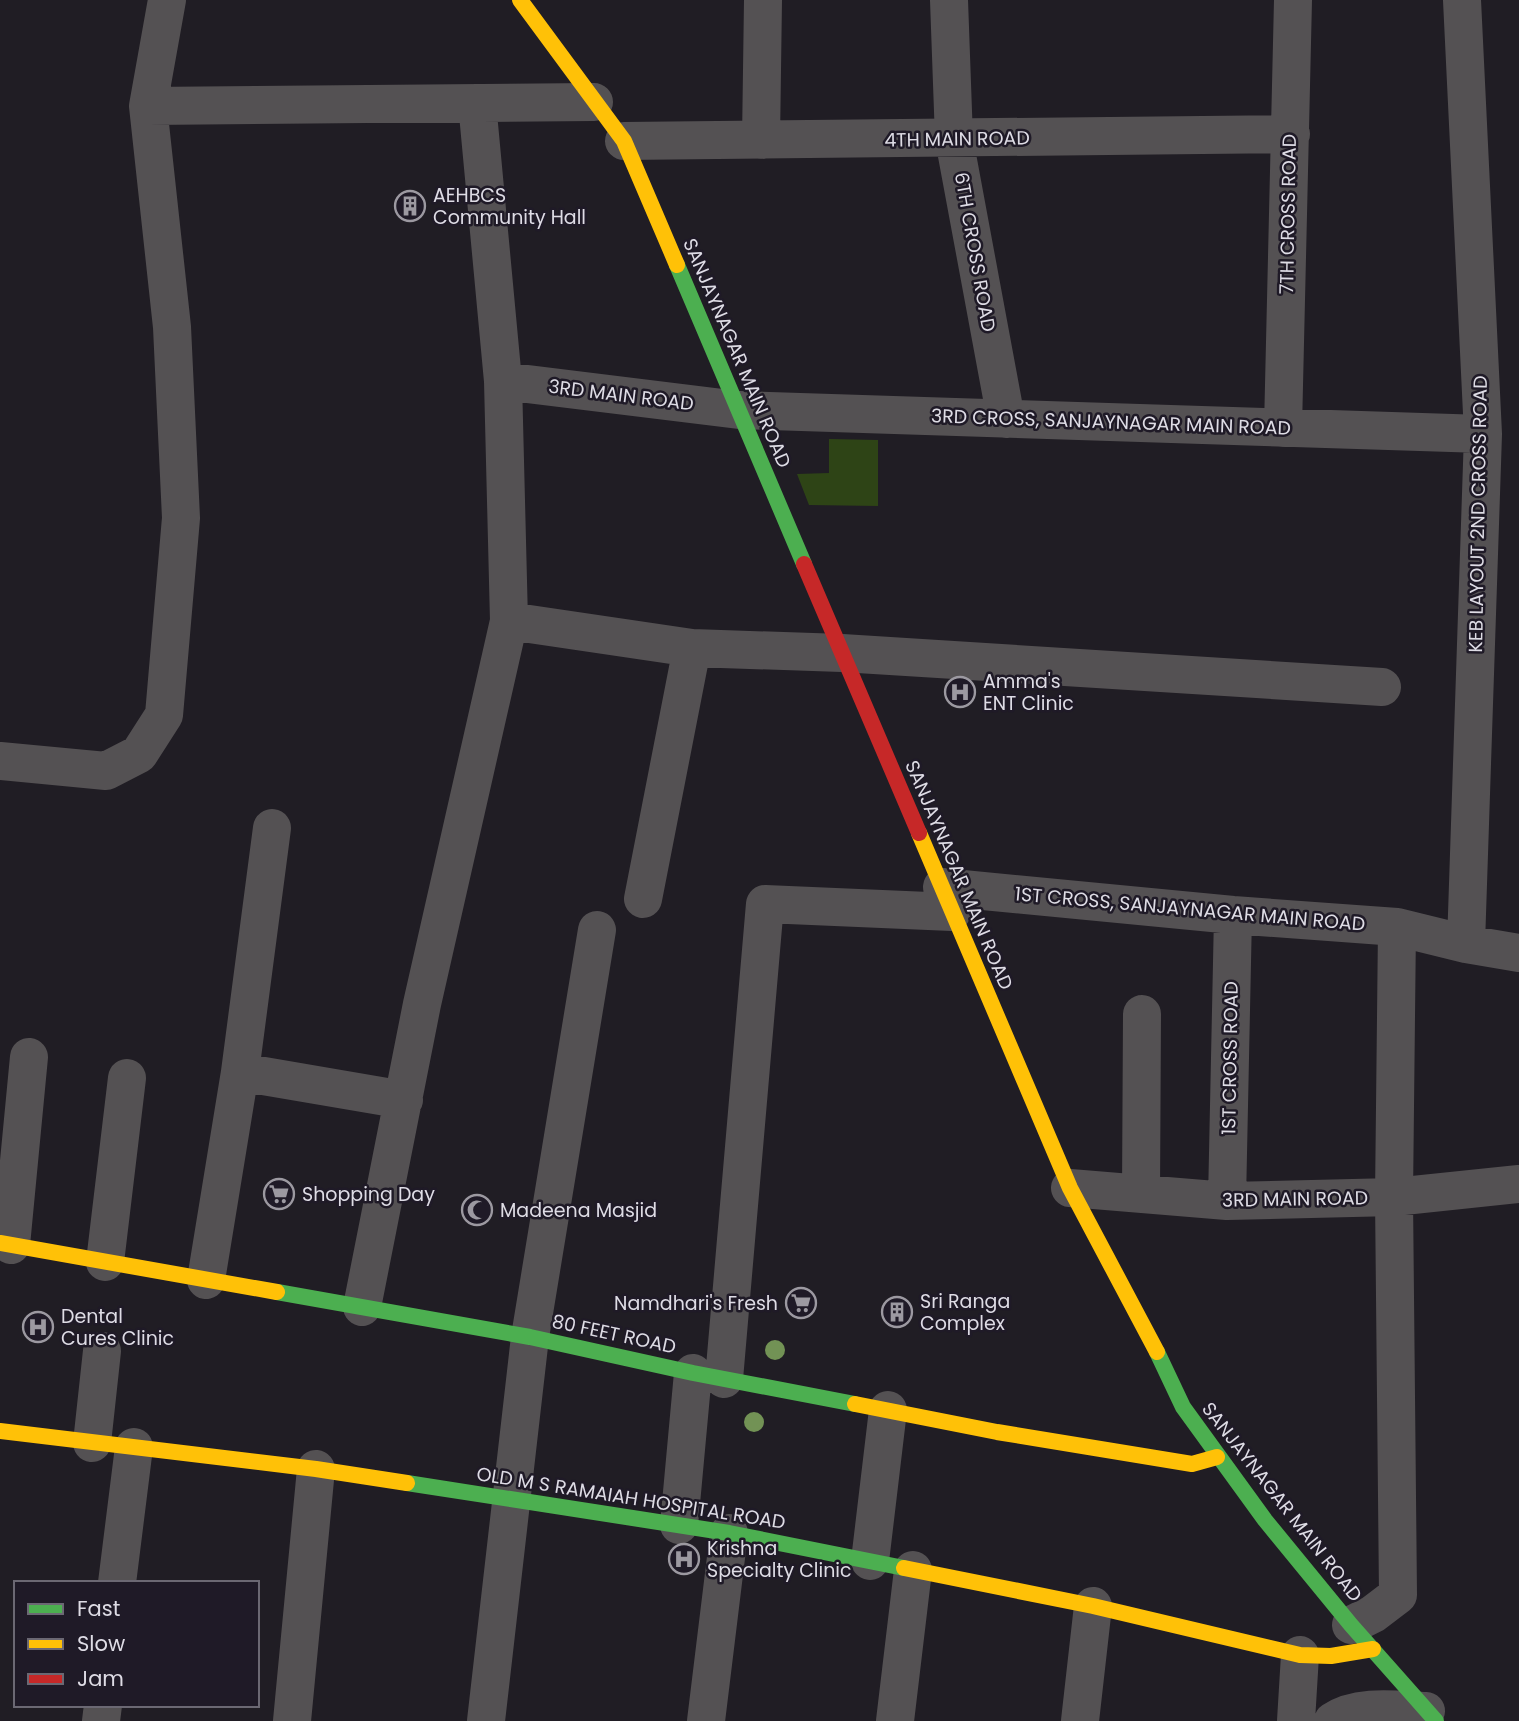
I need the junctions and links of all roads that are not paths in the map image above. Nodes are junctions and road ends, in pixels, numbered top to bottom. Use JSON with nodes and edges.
{"nodes":[{"id":1,"x":167,"y":0,"type":"edge"},
{"id":2,"x":520,"y":0,"type":"edge"},
{"id":3,"x":763,"y":0,"type":"edge"},
{"id":4,"x":949,"y":0,"type":"edge"},
{"id":5,"x":1293,"y":0,"type":"edge"},
{"id":6,"x":1462,"y":0,"type":"edge"},
{"id":7,"x":594,"y":102,"type":"junction"},
{"id":8,"x":477,"y":103,"type":"junction"},
{"id":9,"x":148,"y":106,"type":"junction"},
{"id":10,"x":1291,"y":134,"type":"junction"},
{"id":11,"x":954,"y":139,"type":"junction"},
{"id":12,"x":624,"y":141,"type":"junction"},
{"id":13,"x":761,"y":141,"type":"junction"},
{"id":14,"x":503,"y":381,"type":"junction"},
{"id":15,"x":739,"y":410,"type":"junction"},
{"id":16,"x":1006,"y":419,"type":"junction"},
{"id":17,"x":1283,"y":428,"type":"junction"},
{"id":18,"x":1483,"y":434,"type":"junction"},
{"id":19,"x":509,"y":621,"type":"junction"},
{"id":20,"x":692,"y":648,"type":"junction"},
{"id":21,"x":842,"y":653,"type":"junction"},
{"id":22,"x":1382,"y":687,"type":"dead end"},
{"id":23,"x":0,"y":761,"type":"edge"},
{"id":24,"x":272,"y":828,"type":"dead end"},
{"id":25,"x":643,"y":899,"type":"dead end"},
{"id":26,"x":947,"y":900,"type":"junction"},
{"id":27,"x":1233,"y":915,"type":"junction"},
{"id":28,"x":1397,"y":927,"type":"junction"},
{"id":29,"x":597,"y":930,"type":"dead end"},
{"id":30,"x":1466,"y":944,"type":"junction"},
{"id":31,"x":1519,"y":953,"type":"edge"},
{"id":32,"x":1142,"y":1014,"type":"dead end"},
{"id":33,"x":29,"y":1057,"type":"dead end"},
{"id":34,"x":240,"y":1072,"type":"junction"},
{"id":35,"x":127,"y":1078,"type":"dead end"},
{"id":36,"x":404,"y":1100,"type":"junction"},
{"id":37,"x":1519,"y":1185,"type":"edge"},
{"id":38,"x":1070,"y":1188,"type":"junction"},
{"id":39,"x":1141,"y":1194,"type":"junction"},
{"id":40,"x":1394,"y":1197,"type":"junction"},
{"id":41,"x":1227,"y":1201,"type":"junction"},
{"id":42,"x":5,"y":1244,"type":"edge"},
{"id":43,"x":105,"y":1262,"type":"junction"},
{"id":44,"x":206,"y":1280,"type":"junction"},
{"id":45,"x":362,"y":1307,"type":"junction"},
{"id":46,"x":530,"y":1338,"type":"junction"},
{"id":47,"x":102,"y":1351,"type":"dead end"},
{"id":48,"x":709,"y":1376,"type":"junction"},
{"id":49,"x":888,"y":1410,"type":"junction"},
{"id":50,"x":0,"y":1430,"type":"edge"},
{"id":51,"x":92,"y":1443,"type":"junction"},
{"id":52,"x":134,"y":1447,"type":"junction"},
{"id":53,"x":1217,"y":1457,"type":"junction"},
{"id":54,"x":316,"y":1469,"type":"junction"},
{"id":55,"x":510,"y":1499,"type":"junction"},
{"id":56,"x":679,"y":1525,"type":"junction"},
{"id":57,"x":729,"y":1533,"type":"junction"},
{"id":58,"x":870,"y":1561,"type":"junction"},
{"id":59,"x":913,"y":1570,"type":"junction"},
{"id":60,"x":117,"y":1581,"type":"edge"},
{"id":61,"x":1093,"y":1606,"type":"junction"},
{"id":62,"x":1362,"y":1637,"type":"junction"},
{"id":63,"x":1300,"y":1655,"type":"junction"},
{"id":64,"x":1431,"y":1716,"type":"edge"},
{"id":65,"x":292,"y":1721,"type":"edge"},
{"id":66,"x":486,"y":1721,"type":"edge"},
{"id":67,"x":706,"y":1721,"type":"edge"},
{"id":68,"x":895,"y":1721,"type":"edge"},
{"id":69,"x":1080,"y":1721,"type":"edge"},
{"id":70,"x":1296,"y":1721,"type":"edge"},
{"id":71,"x":1333,"y":1721,"type":"edge"}],
"edges":[{"from":1,"to":9,"type":"street"},
{"from":2,"to":7,"type":"street","name":"SANJAYNAGAR MAIN ROAD"},
{"from":3,"to":13,"type":"street"},
{"from":4,"to":11,"type":"street","name":"6TH CROSS ROAD"},
{"from":5,"to":10,"type":"street","name":"7TH CROSS ROAD"},
{"from":6,"to":18,"type":"street","name":"KEB LAYOUT 2ND CROSS ROAD"},
{"from":7,"to":8,"type":"street"},
{"from":7,"to":12,"type":"street","name":"SANJAYNAGAR MAIN ROAD"},
{"from":8,"to":9,"type":"street"},
{"from":8,"to":14,"type":"street"},
{"from":9,"to":23,"type":"street"},
{"from":10,"to":11,"type":"street","name":"4TH MAIN ROAD"},
{"from":10,"to":17,"type":"street","name":"7TH CROSS ROAD"},
{"from":11,"to":13,"type":"street","name":"4TH MAIN ROAD"},
{"from":11,"to":16,"type":"street","name":"6TH CROSS ROAD"},
{"from":12,"to":13,"type":"street","name":"4TH MAIN ROAD"},
{"from":12,"to":15,"type":"street","name":"SANJAYNAGAR MAIN ROAD"},
{"from":14,"to":15,"type":"street","name":"3RD MAIN ROAD"},
{"from":14,"to":19,"type":"street"},
{"from":15,"to":16,"type":"street","name":"3RD CROSS, SANJAYNAGAR MAIN ROAD"},
{"from":15,"to":21,"type":"street","name":"SANJAYNAGAR MAIN ROAD"},
{"from":16,"to":17,"type":"street","name":"3RD CROSS, SANJAYNAGAR MAIN ROAD"},
{"from":17,"to":18,"type":"street","name":"3RD CROSS, SANJAYNAGAR MAIN ROAD"},
{"from":18,"to":30,"type":"street","name":"KEB LAYOUT 2ND CROSS ROAD"},
{"from":19,"to":20,"type":"street"},
{"from":19,"to":36,"type":"street"},
{"from":20,"to":21,"type":"street"},
{"from":20,"to":25,"type":"street"},
{"from":21,"to":22,"type":"street"},
{"from":21,"to":26,"type":"street","name":"SANJAYNAGAR MAIN ROAD"},
{"from":24,"to":34,"type":"street"},
{"from":26,"to":27,"type":"street","name":"1ST CROSS, SANJAYNAGAR MAIN ROAD"},
{"from":26,"to":38,"type":"street","name":"SANJAYNAGAR MAIN ROAD"},
{"from":26,"to":48,"type":"street","name":"1ST CROSS, SANJAYNAGAR MAIN ROAD"},
{"from":27,"to":28,"type":"street","name":"1ST CROSS, SANJAYNAGAR MAIN ROAD"},
{"from":27,"to":41,"type":"street","name":"1ST CROSS ROAD"},
{"from":28,"to":30,"type":"street","name":"1ST CROSS, SANJAYNAGAR MAIN ROAD"},
{"from":28,"to":40,"type":"street"},
{"from":29,"to":46,"type":"street"},
{"from":30,"to":31,"type":"street","name":"1ST CROSS, SANJAYNAGAR MAIN ROAD"},
{"from":32,"to":39,"type":"street"},
{"from":33,"to":42,"type":"street"},
{"from":34,"to":36,"type":"street"},
{"from":34,"to":44,"type":"street"},
{"from":35,"to":43,"type":"street"},
{"from":36,"to":45,"type":"street"},
{"from":37,"to":40,"type":"street","name":"3RD MAIN ROAD"},
{"from":38,"to":39,"type":"street","name":"3RD MAIN ROAD"},
{"from":38,"to":53,"type":"street","name":"SANJAYNAGAR MAIN ROAD"},
{"from":39,"to":41,"type":"street","name":"3RD MAIN ROAD"},
{"from":40,"to":41,"type":"street","name":"3RD MAIN ROAD"},
{"from":40,"to":62,"type":"street"},
{"from":42,"to":43,"type":"street","name":"80 FEET ROAD"},
{"from":43,"to":44,"type":"street","name":"80 FEET ROAD"},
{"from":44,"to":45,"type":"street","name":"80 FEET ROAD"},
{"from":45,"to":46,"type":"street","name":"80 FEET ROAD"},
{"from":46,"to":48,"type":"street","name":"80 FEET ROAD"},
{"from":46,"to":55,"type":"street"},
{"from":47,"to":51,"type":"street"},
{"from":48,"to":49,"type":"street","name":"80 FEET ROAD"},
{"from":48,"to":56,"type":"street"},
{"from":49,"to":53,"type":"street","name":"80 FEET ROAD"},
{"from":49,"to":58,"type":"street"},
{"from":50,"to":51,"type":"street","name":"OLD M S RAMAIAH HOSPITAL ROAD"},
{"from":51,"to":52,"type":"street","name":"OLD M S RAMAIAH HOSPITAL ROAD"},
{"from":52,"to":54,"type":"street","name":"OLD M S RAMAIAH HOSPITAL ROAD"},
{"from":52,"to":60,"type":"street"},
{"from":53,"to":62,"type":"street","name":"SANJAYNAGAR MAIN ROAD"},
{"from":54,"to":55,"type":"street","name":"OLD M S RAMAIAH HOSPITAL ROAD"},
{"from":54,"to":65,"type":"street"},
{"from":55,"to":56,"type":"street","name":"OLD M S RAMAIAH HOSPITAL ROAD"},
{"from":55,"to":66,"type":"street"},
{"from":56,"to":57,"type":"street","name":"OLD M S RAMAIAH HOSPITAL ROAD"},
{"from":57,"to":58,"type":"street","name":"OLD M S RAMAIAH HOSPITAL ROAD"},
{"from":57,"to":67,"type":"street"},
{"from":58,"to":59,"type":"street","name":"OLD M S RAMAIAH HOSPITAL ROAD"},
{"from":59,"to":61,"type":"street","name":"OLD M S RAMAIAH HOSPITAL ROAD"},
{"from":59,"to":68,"type":"street"},
{"from":61,"to":63,"type":"street","name":"OLD M S RAMAIAH HOSPITAL ROAD"},
{"from":61,"to":69,"type":"street"},
{"from":62,"to":63,"type":"street","name":"OLD M S RAMAIAH HOSPITAL ROAD"},
{"from":62,"to":64,"type":"street","name":"SANJAYNAGAR MAIN ROAD"},
{"from":63,"to":70,"type":"street"},
{"from":64,"to":71,"type":"street"}]}
